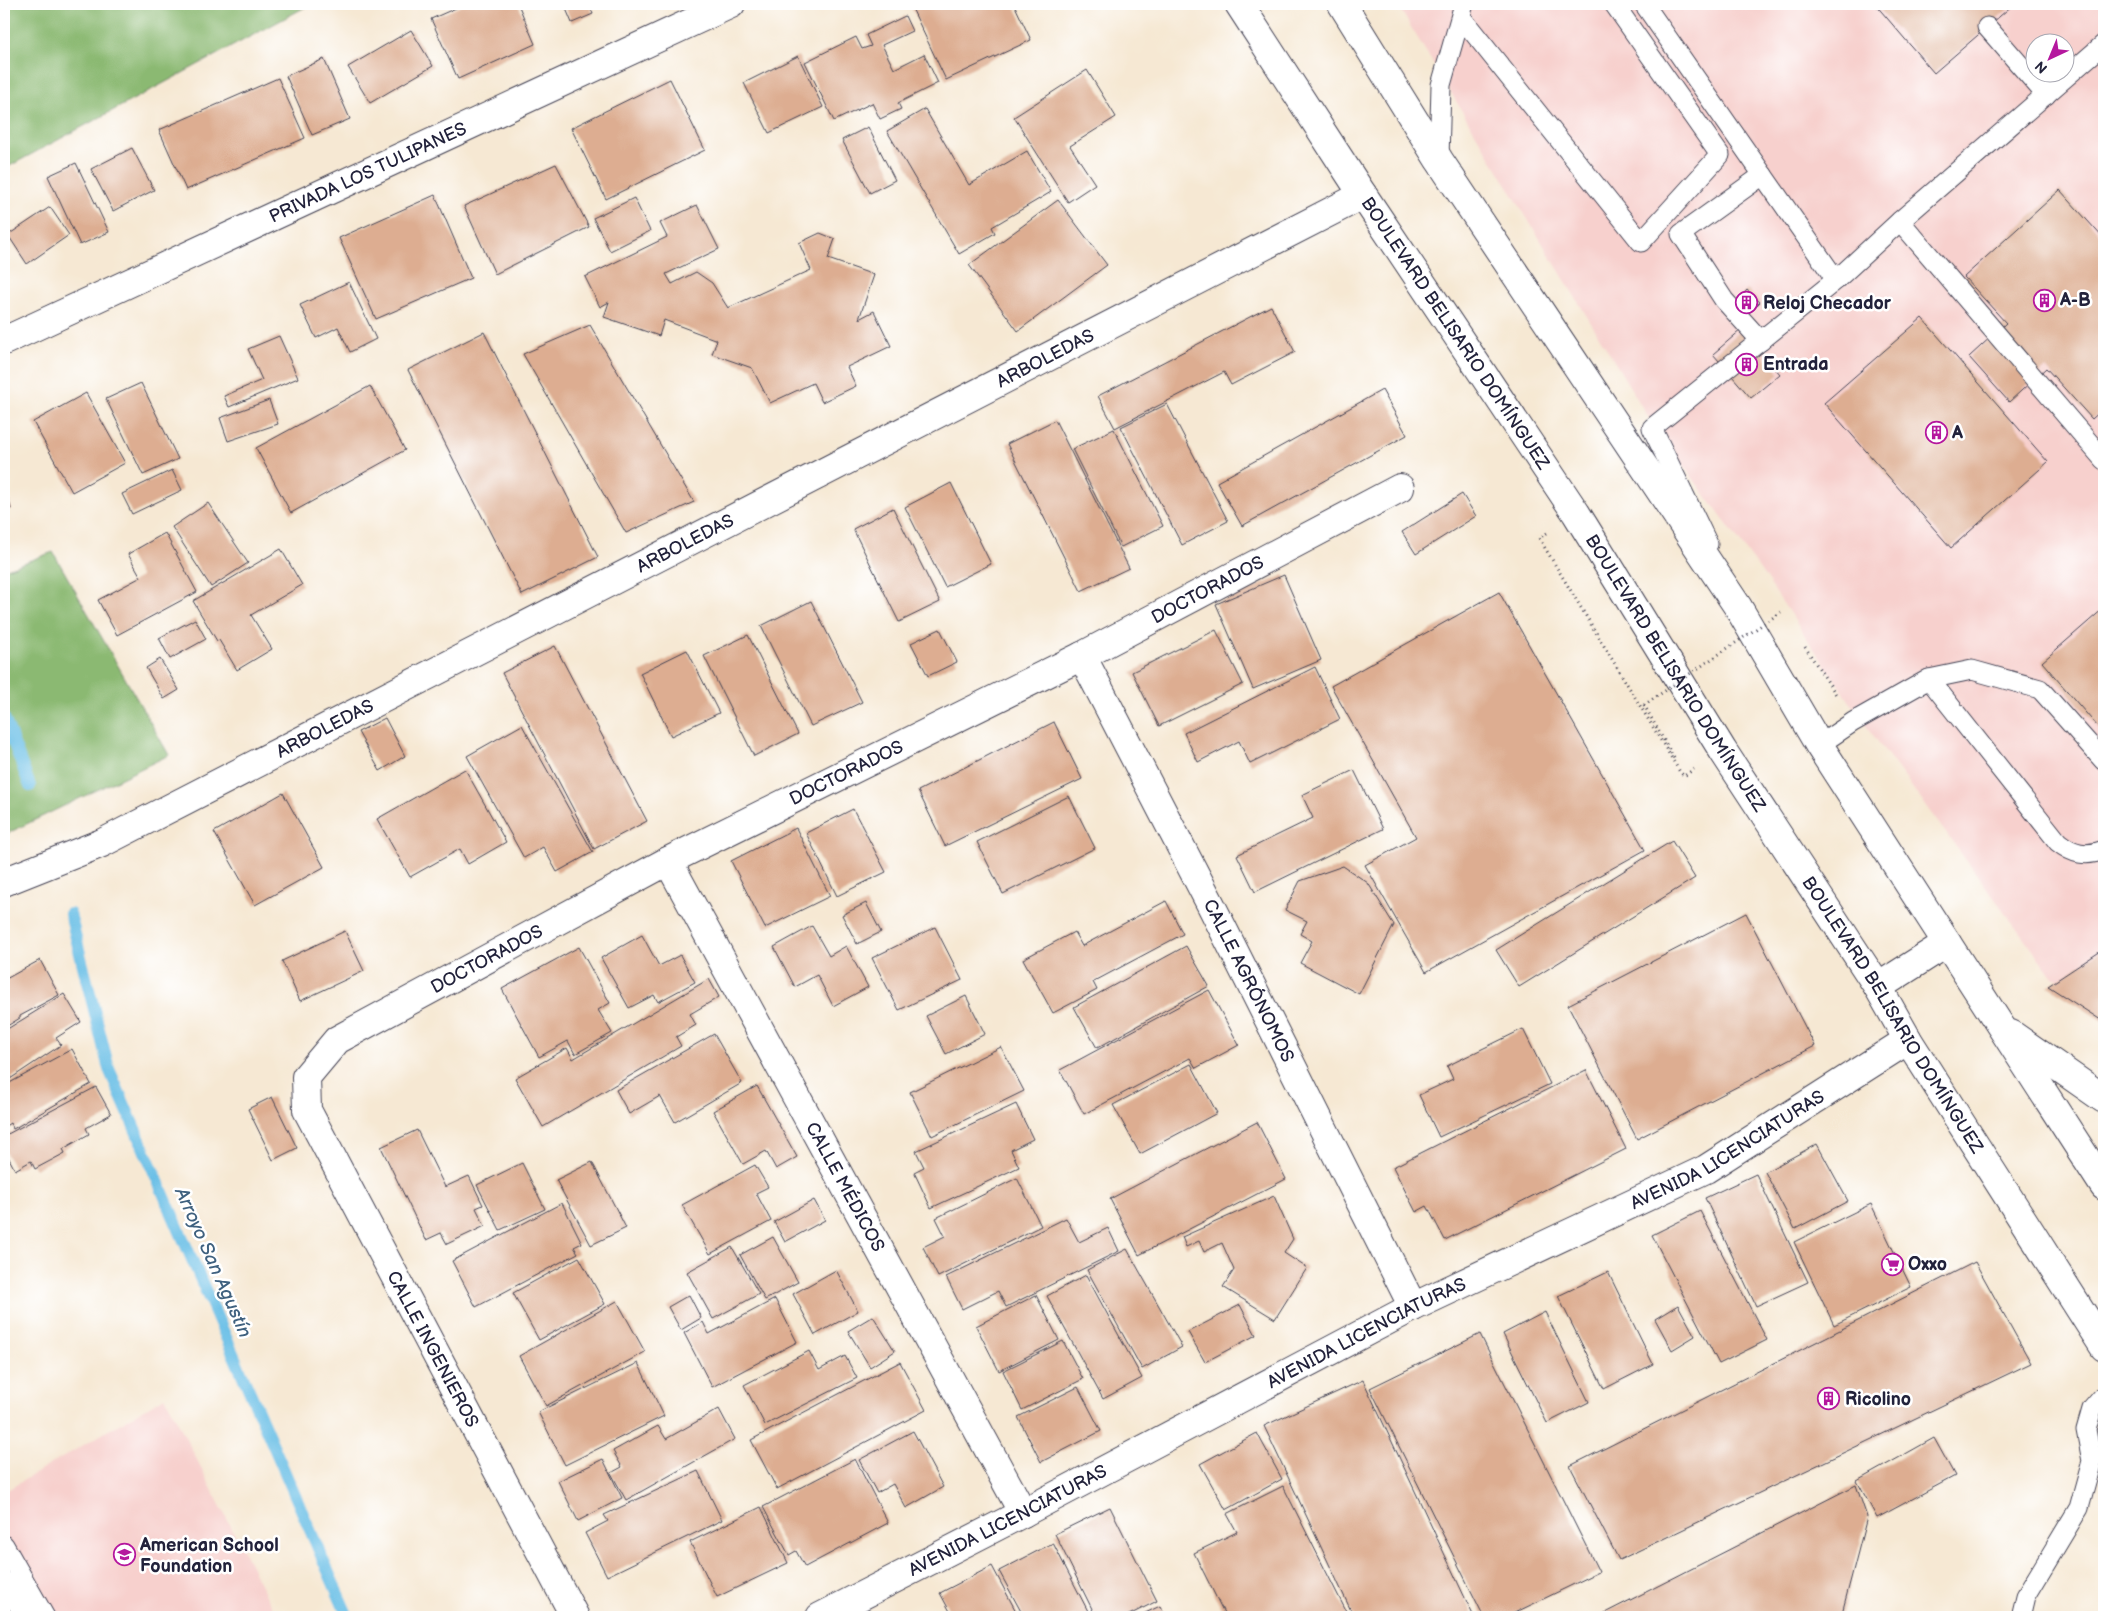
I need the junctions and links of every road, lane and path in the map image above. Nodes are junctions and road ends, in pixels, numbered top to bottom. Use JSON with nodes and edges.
{"nodes":[{"id":1,"x":731,"y":4,"type":"edge"},
{"id":2,"x":1239,"y":4,"type":"edge"},
{"id":3,"x":1342,"y":4,"type":"edge"},
{"id":4,"x":1614,"y":4,"type":"edge"},
{"id":5,"x":1644,"y":4,"type":"edge"},
{"id":6,"x":1462,"y":10,"type":"edge"},
{"id":7,"x":1987,"y":27,"type":"dead end"},
{"id":8,"x":2104,"y":44,"type":"edge"},
{"id":9,"x":2046,"y":95,"type":"junction"},
{"id":10,"x":1439,"y":160,"type":"junction"},
{"id":11,"x":1763,"y":175,"type":"junction"},
{"id":12,"x":1363,"y":195,"type":"junction"},
{"id":13,"x":1900,"y":221,"type":"junction"},
{"id":14,"x":1836,"y":280,"type":"junction"},
{"id":15,"x":4,"y":341,"type":"edge"},
{"id":16,"x":1761,"y":341,"type":"junction"},
{"id":17,"x":2104,"y":460,"type":"edge"},
{"id":18,"x":1400,"y":488,"type":"dead end"},
{"id":19,"x":1576,"y":513,"type":"junction"},
{"id":20,"x":1738,"y":607,"type":"junction"},
{"id":21,"x":1781,"y":612,"type":"dead end"},
{"id":22,"x":1082,"y":656,"type":"junction"},
{"id":23,"x":1929,"y":679,"type":"junction"},
{"id":24,"x":1819,"y":745,"type":"junction"},
{"id":25,"x":2104,"y":761,"type":"edge"},
{"id":26,"x":2104,"y":850,"type":"edge"},
{"id":27,"x":668,"y":861,"type":"junction"},
{"id":28,"x":4,"y":882,"type":"edge"},
{"id":29,"x":1947,"y":943,"type":"junction"},
{"id":30,"x":1878,"y":987,"type":"junction"},
{"id":31,"x":1999,"y":1026,"type":"junction"},
{"id":32,"x":1908,"y":1040,"type":"junction"},
{"id":33,"x":306,"y":1077,"type":"joint"},
{"id":34,"x":2104,"y":1099,"type":"edge"},
{"id":35,"x":2104,"y":1186,"type":"edge"},
{"id":36,"x":1414,"y":1307,"type":"junction"},
{"id":37,"x":2104,"y":1347,"type":"edge"},
{"id":38,"x":2104,"y":1395,"type":"edge"},
{"id":39,"x":1023,"y":1513,"type":"junction"},
{"id":40,"x":4,"y":1545,"type":"edge"},
{"id":41,"x":4,"y":1581,"type":"edge"},
{"id":42,"x":25,"y":1617,"type":"edge"},
{"id":43,"x":45,"y":1617,"type":"edge"},
{"id":44,"x":576,"y":1617,"type":"edge"},
{"id":45,"x":820,"y":1617,"type":"edge"},
{"id":46,"x":2021,"y":1617,"type":"edge"}],
"edges":[{"from":1,"to":15,"type":"street","name":"PRIVADA LOS TULIPANES"},
{"from":2,"to":12,"type":"street","name":"BOULEVARD BELISARIO DOMÍNGUEZ"},
{"from":3,"to":10,"type":"street"},
{"from":4,"to":6,"type":"lane"},
{"from":5,"to":11,"type":"lane"},
{"from":6,"to":10,"type":"lane"},
{"from":7,"to":9,"type":"lane"},
{"from":8,"to":9,"type":"lane"},
{"from":9,"to":13,"type":"lane"},
{"from":10,"to":20,"type":"street"},
{"from":11,"to":14,"type":"lane"},
{"from":11,"to":16,"type":"lane"},
{"from":12,"to":19,"type":"street","name":"BOULEVARD BELISARIO DOMÍNGUEZ"},
{"from":12,"to":28,"type":"street","name":"ARBOLEDAS"},
{"from":13,"to":14,"type":"lane"},
{"from":13,"to":17,"type":"lane"},
{"from":14,"to":16,"type":"lane"},
{"from":16,"to":20,"type":"lane"},
{"from":18,"to":22,"type":"street","name":"DOCTORADOS"},
{"from":19,"to":21,"type":"path","bridge":true},
{"from":19,"to":30,"type":"street","name":"BOULEVARD BELISARIO DOMÍNGUEZ"},
{"from":20,"to":24,"type":"street"},
{"from":22,"to":27,"type":"street","name":"DOCTORADOS"},
{"from":22,"to":36,"type":"street","name":"CALLE AGRÓNOMOS"},
{"from":23,"to":24,"type":"lane"},
{"from":23,"to":25,"type":"lane"},
{"from":23,"to":26,"type":"lane"},
{"from":24,"to":29,"type":"street"},
{"from":27,"to":33,"type":"street","name":"DOCTORADOS"},
{"from":27,"to":39,"type":"street","name":"CALLE MÉDICOS"},
{"from":29,"to":30,"type":"street"},
{"from":29,"to":31,"type":"street"},
{"from":30,"to":32,"type":"street","name":"BOULEVARD BELISARIO DOMÍNGUEZ"},
{"from":31,"to":34,"type":"street"},
{"from":31,"to":35,"type":"street"},
{"from":32,"to":36,"type":"street","name":"AVENIDA LICENCIATURAS"},
{"from":32,"to":37,"type":"street","name":"BOULEVARD BELISARIO DOMÍNGUEZ"},
{"from":33,"to":44,"type":"street","name":"CALLE INGENIEROS"},
{"from":36,"to":39,"type":"street","name":"AVENIDA LICENCIATURAS"},
{"from":38,"to":46,"type":"lane"},
{"from":39,"to":45,"type":"street","name":"AVENIDA LICENCIATURAS"},
{"from":40,"to":43,"type":"lane"},
{"from":41,"to":42,"type":"lane"}]}
